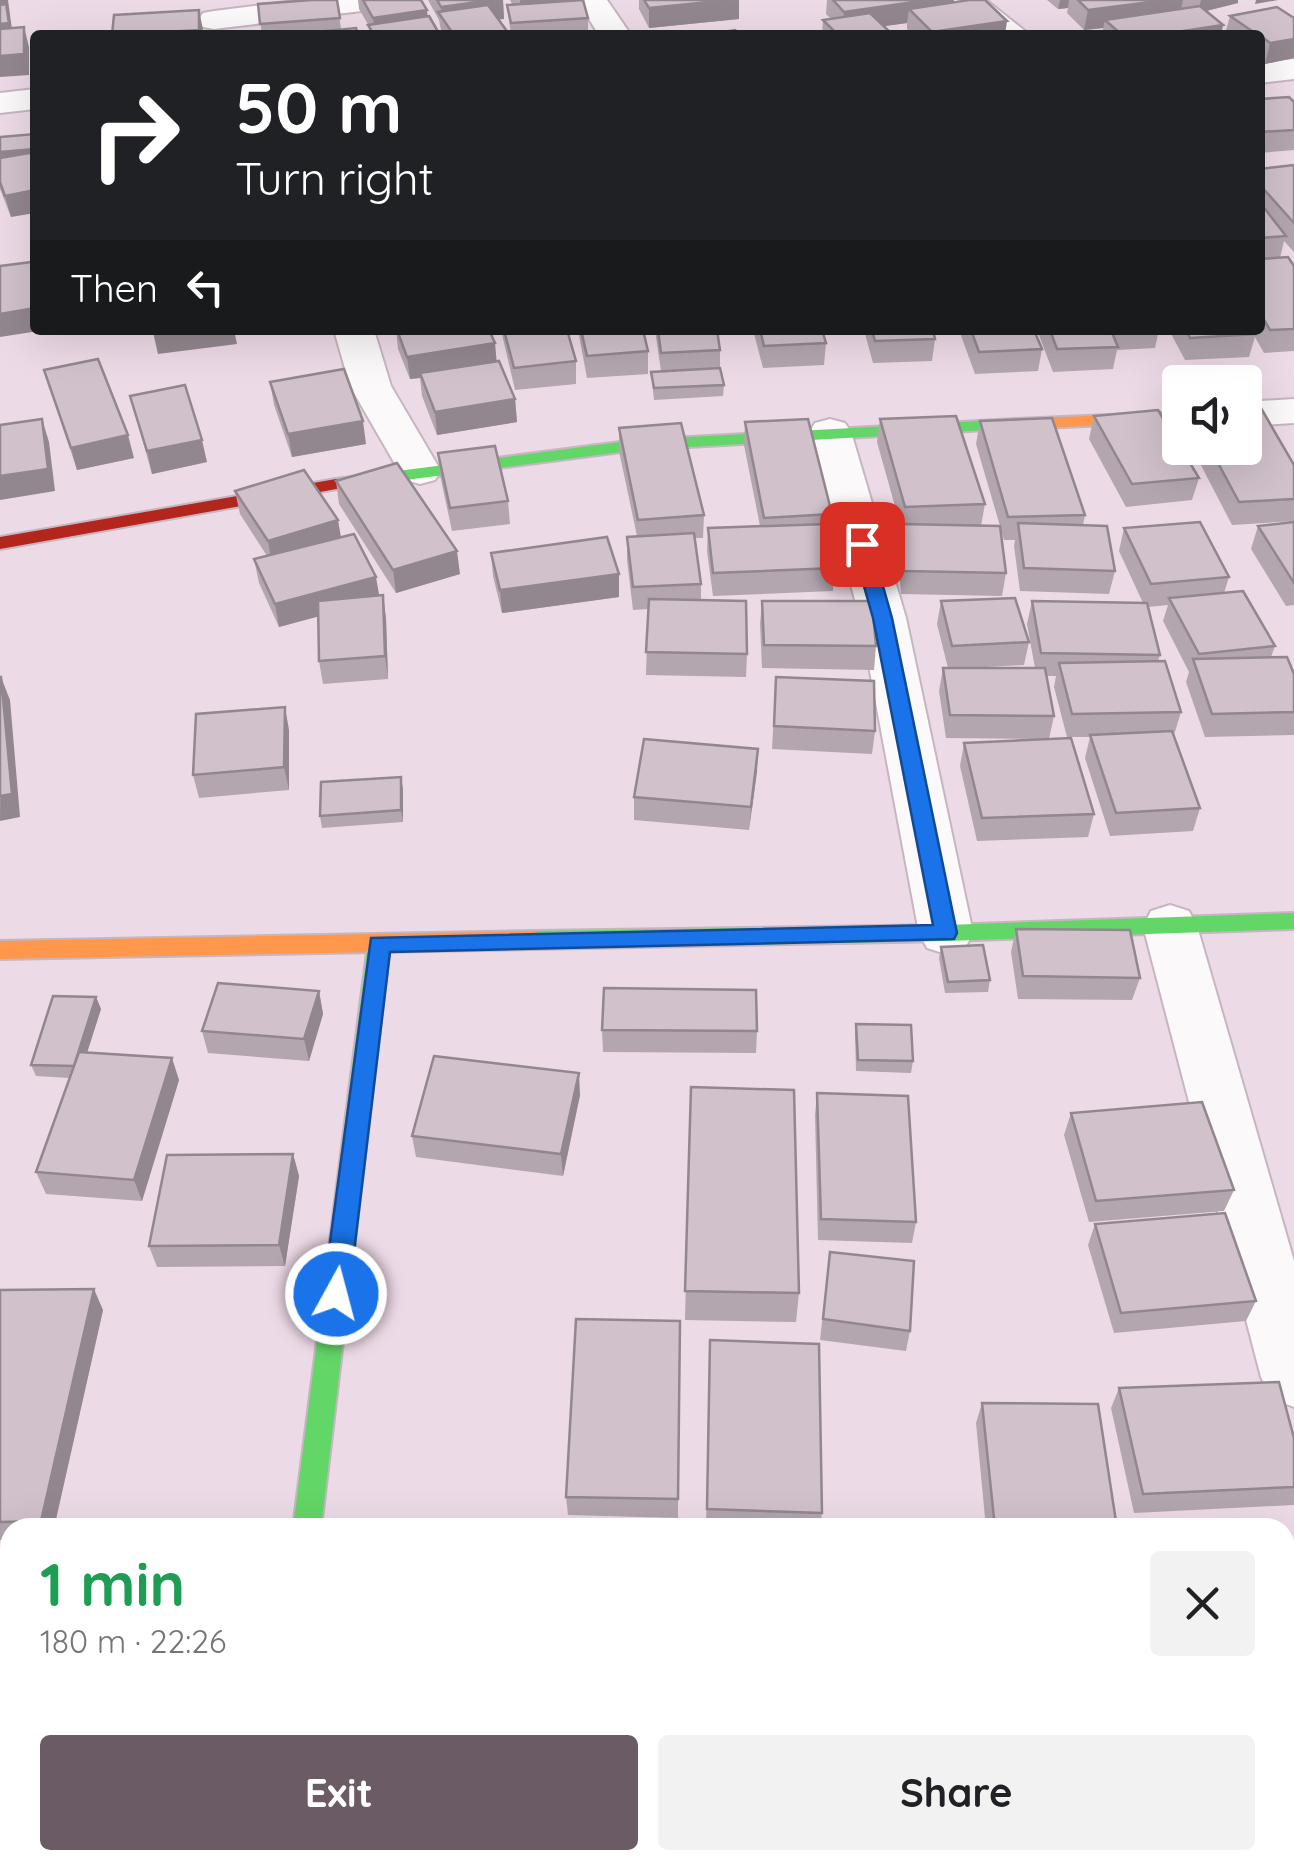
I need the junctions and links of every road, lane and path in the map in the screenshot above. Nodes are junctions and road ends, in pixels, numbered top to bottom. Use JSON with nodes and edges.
{"nodes":[{"id":1,"x":378,"y":0,"type":"edge"},
{"id":2,"x":592,"y":0,"type":"edge"},
{"id":3,"x":966,"y":0,"type":"edge"},
{"id":4,"x":212,"y":18,"type":"edge"},
{"id":5,"x":611,"y":30,"type":"edge"},
{"id":6,"x":1007,"y":30,"type":"edge"},
{"id":7,"x":1294,"y":69,"type":"edge"},
{"id":8,"x":1265,"y":72,"type":"edge"},
{"id":9,"x":30,"y":99,"type":"edge"},
{"id":10,"x":0,"y":104,"type":"edge"},
{"id":11,"x":354,"y":335,"type":"edge"},
{"id":12,"x":1294,"y":412,"type":"edge"},
{"id":13,"x":1262,"y":413,"type":"edge"},
{"id":14,"x":1162,"y":417,"type":"edge"},
{"id":15,"x":830,"y":432,"type":"junction"},
{"id":16,"x":420,"y":471,"type":"junction"},
{"id":17,"x":0,"y":543,"type":"edge"},
{"id":18,"x":1294,"y":921,"type":"edge"},
{"id":19,"x":1170,"y":926,"type":"junction"},
{"id":20,"x":946,"y":933,"type":"junction"},
{"id":21,"x":379,"y":944,"type":"junction"},
{"id":22,"x":0,"y":950,"type":"edge"},
{"id":23,"x":1294,"y":1377,"type":"edge"},
{"id":24,"x":308,"y":1518,"type":"edge"}],
"edges":[{"from":1,"to":4,"type":"street"},
{"from":2,"to":5,"type":"street"},
{"from":3,"to":6,"type":"street"},
{"from":7,"to":8,"type":"street"},
{"from":9,"to":10,"type":"street"},
{"from":11,"to":16,"type":"street"},
{"from":12,"to":13,"type":"street"},
{"from":14,"to":15,"type":"street"},
{"from":15,"to":16,"type":"street"},
{"from":15,"to":20,"type":"street"},
{"from":16,"to":17,"type":"street"},
{"from":18,"to":19,"type":"street"},
{"from":19,"to":20,"type":"street"},
{"from":19,"to":23,"type":"street"},
{"from":20,"to":21,"type":"street"},
{"from":21,"to":22,"type":"street"},
{"from":21,"to":24,"type":"street"}]}
